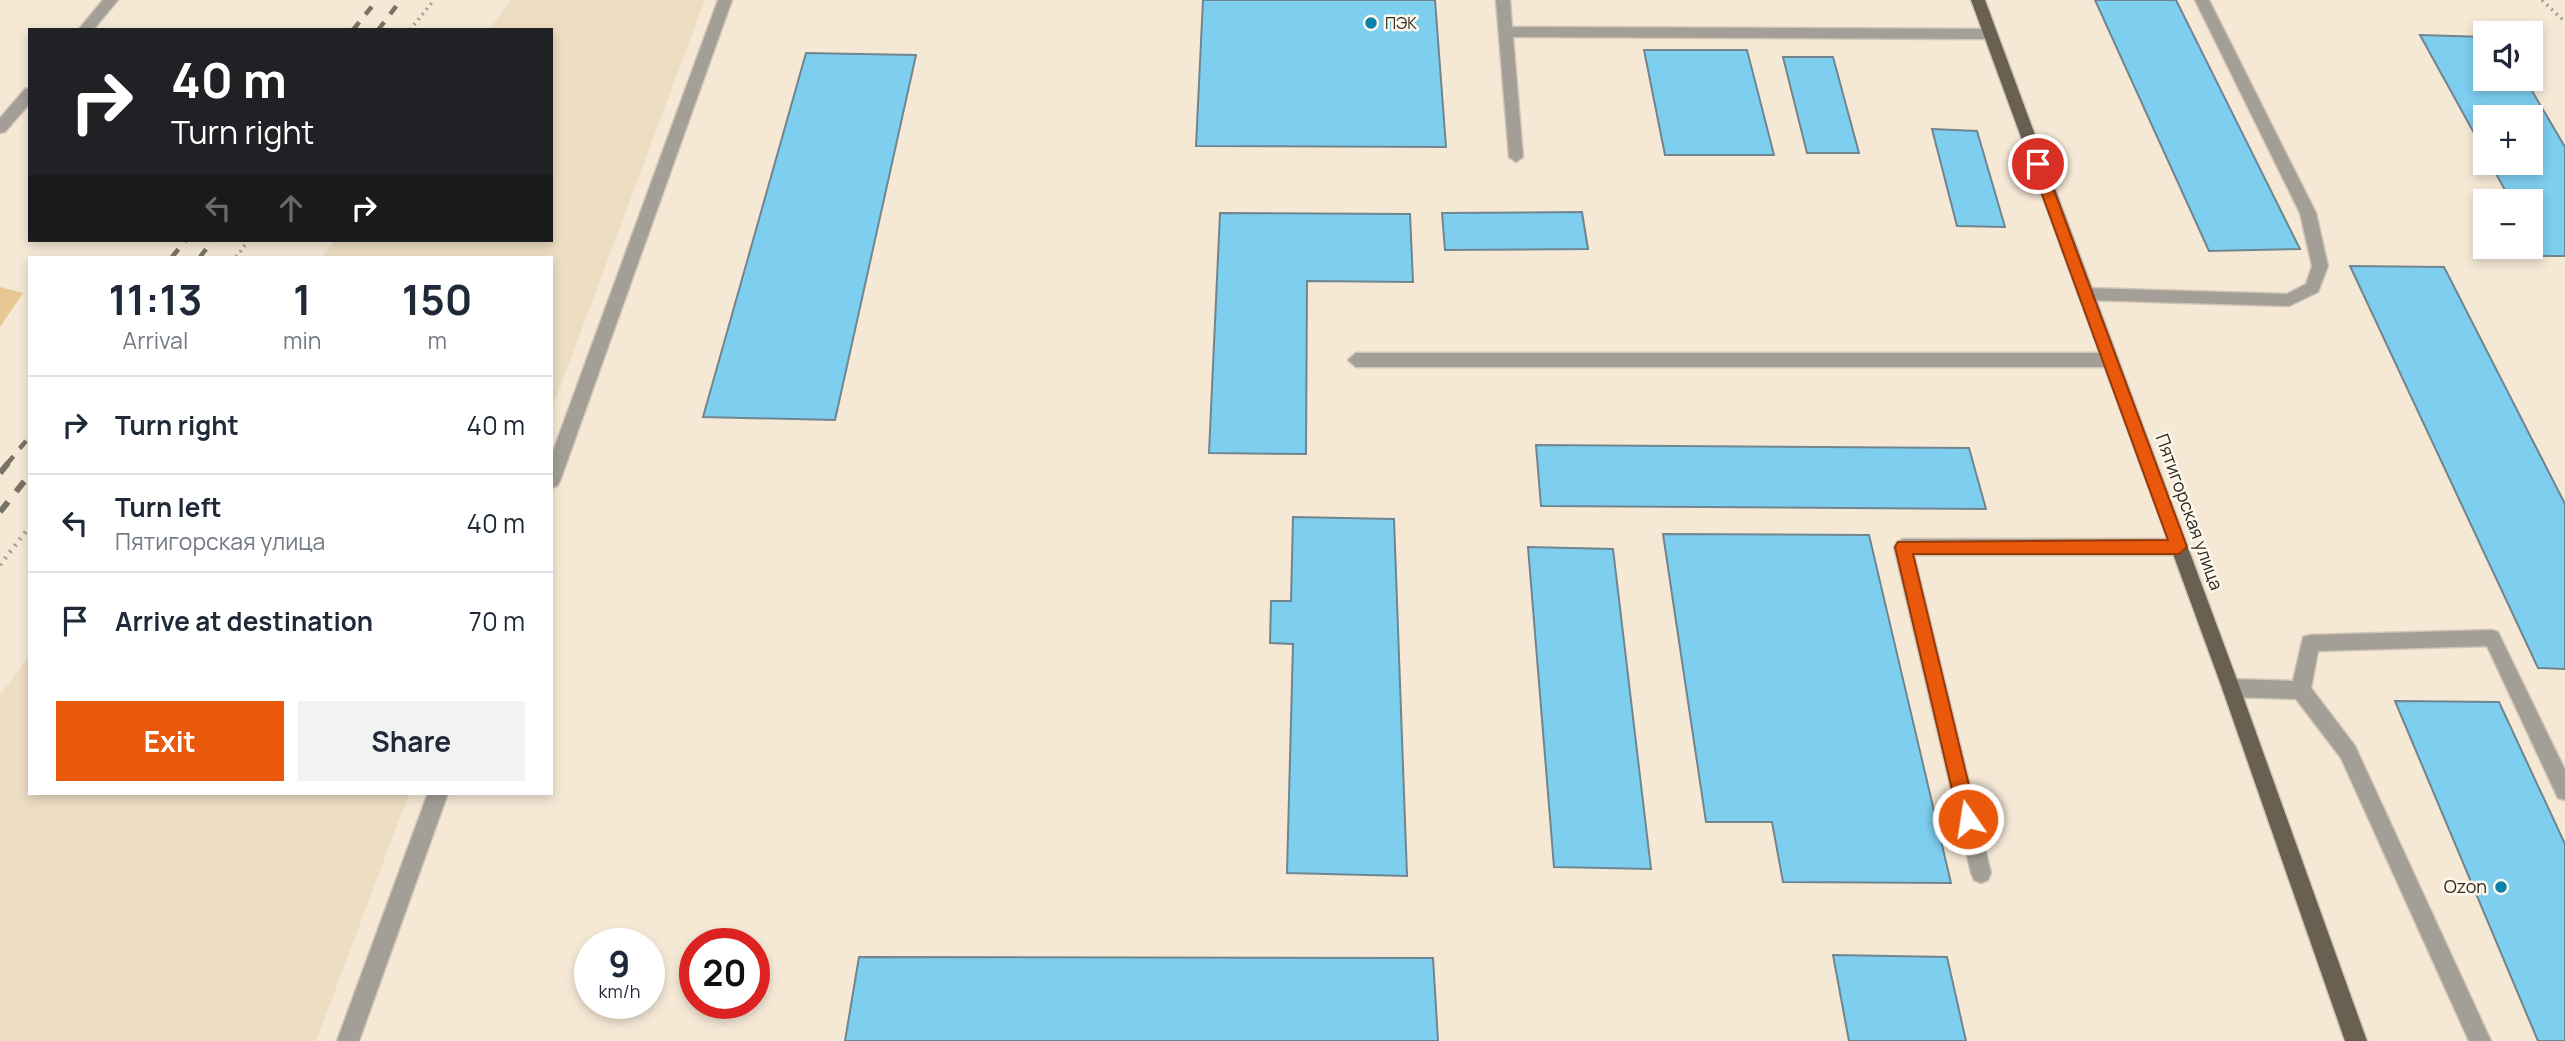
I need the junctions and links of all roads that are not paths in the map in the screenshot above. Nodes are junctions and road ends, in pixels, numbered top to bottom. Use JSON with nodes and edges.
{"nodes":[{"id":1,"x":111,"y":0,"type":"edge"},
{"id":2,"x":726,"y":0,"type":"edge"},
{"id":3,"x":1503,"y":0,"type":"edge"},
{"id":4,"x":1978,"y":0,"type":"edge"},
{"id":5,"x":2202,"y":0,"type":"edge"},
{"id":6,"x":87,"y":28,"type":"edge"},
{"id":7,"x":1507,"y":32,"type":"junction"},
{"id":8,"x":1990,"y":34,"type":"junction"},
{"id":9,"x":28,"y":95,"type":"edge"},
{"id":10,"x":0,"y":128,"type":"edge"},
{"id":11,"x":1516,"y":157,"type":"dead end"},
{"id":12,"x":2086,"y":294,"type":"junction"},
{"id":13,"x":1356,"y":360,"type":"dead end"},
{"id":14,"x":2110,"y":360,"type":"junction"},
{"id":15,"x":553,"y":476,"type":"edge"},
{"id":16,"x":2179,"y":547,"type":"junction"},
{"id":17,"x":2231,"y":688,"type":"junction"},
{"id":18,"x":2301,"y":690,"type":"junction"},
{"id":19,"x":2565,"y":791,"type":"edge"},
{"id":20,"x":437,"y":795,"type":"edge"},
{"id":21,"x":1981,"y":873,"type":"dead end"},
{"id":22,"x":348,"y":1041,"type":"edge"},
{"id":23,"x":2356,"y":1041,"type":"edge"},
{"id":24,"x":2480,"y":1041,"type":"edge"}],
"edges":[{"from":1,"to":6,"type":"street"},
{"from":2,"to":15,"type":"street"},
{"from":3,"to":7,"type":"street"},
{"from":4,"to":8,"type":"main road","name":"Пятигорская улица"},
{"from":5,"to":12,"type":"street"},
{"from":7,"to":8,"type":"street"},
{"from":7,"to":11,"type":"street"},
{"from":8,"to":12,"type":"main road","name":"Пятигорская улица"},
{"from":9,"to":10,"type":"street"},
{"from":12,"to":14,"type":"main road","name":"Пятигорская улица"},
{"from":13,"to":14,"type":"street"},
{"from":14,"to":16,"type":"main road","name":"Пятигорская улица"},
{"from":16,"to":17,"type":"main road","name":"Пятигорская улица"},
{"from":16,"to":21,"type":"street"},
{"from":17,"to":18,"type":"street"},
{"from":17,"to":23,"type":"main road","name":"Пятигорская улица"},
{"from":18,"to":19,"type":"street"},
{"from":18,"to":24,"type":"street"},
{"from":20,"to":22,"type":"street"}]}
